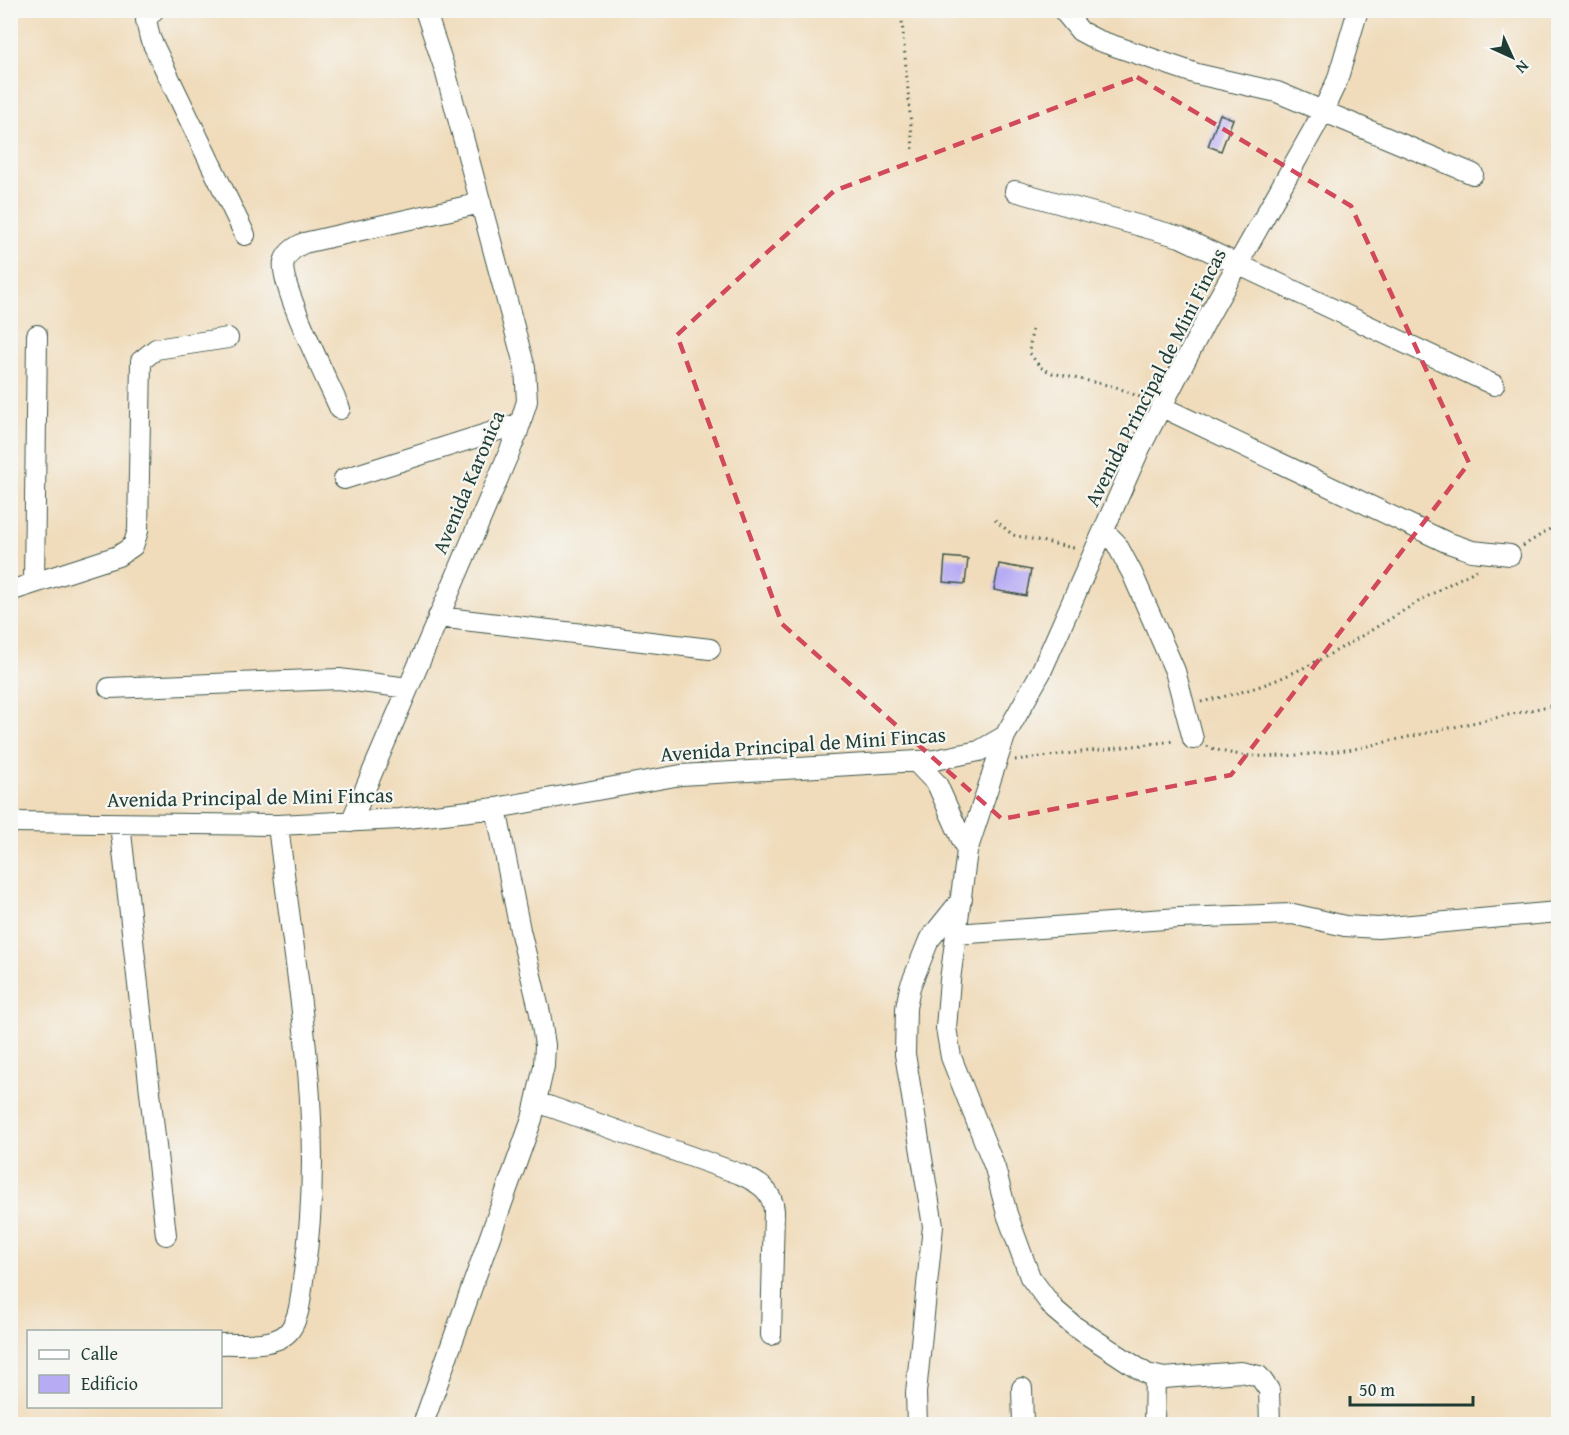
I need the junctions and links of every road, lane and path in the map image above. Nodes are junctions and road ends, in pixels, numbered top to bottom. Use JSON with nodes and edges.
{"nodes":[{"id":1,"x":154,"y":10,"type":"edge"},
{"id":2,"x":425,"y":10,"type":"edge"},
{"id":3,"x":901,"y":10,"type":"edge"},
{"id":4,"x":1063,"y":10,"type":"edge"},
{"id":5,"x":1358,"y":10,"type":"edge"},
{"id":6,"x":1323,"y":109,"type":"junction"},
{"id":7,"x":913,"y":149,"type":"dead end"},
{"id":8,"x":1473,"y":174,"type":"dead end"},
{"id":9,"x":1015,"y":191,"type":"dead end"},
{"id":10,"x":481,"y":203,"type":"junction"},
{"id":11,"x":245,"y":236,"type":"dead end"},
{"id":12,"x":1238,"y":264,"type":"junction"},
{"id":13,"x":1032,"y":330,"type":"dead end"},
{"id":14,"x":37,"y":335,"type":"dead end"},
{"id":15,"x":228,"y":338,"type":"dead end"},
{"id":16,"x":1494,"y":385,"type":"dead end"},
{"id":17,"x":1162,"y":407,"type":"junction"},
{"id":18,"x":340,"y":409,"type":"dead end"},
{"id":19,"x":521,"y":423,"type":"junction"},
{"id":20,"x":344,"y":479,"type":"dead end"},
{"id":21,"x":995,"y":520,"type":"dead end"},
{"id":22,"x":1558,"y":524,"type":"edge"},
{"id":23,"x":1104,"y":531,"type":"junction"},
{"id":24,"x":1095,"y":552,"type":"junction"},
{"id":25,"x":1510,"y":555,"type":"joint"},
{"id":26,"x":1481,"y":568,"type":"dead end"},
{"id":27,"x":34,"y":583,"type":"junction"},
{"id":28,"x":10,"y":591,"type":"edge"},
{"id":29,"x":438,"y":616,"type":"junction"},
{"id":30,"x":710,"y":649,"type":"dead end"},
{"id":31,"x":109,"y":688,"type":"dead end"},
{"id":32,"x":408,"y":688,"type":"junction"},
{"id":33,"x":1558,"y":704,"type":"edge"},
{"id":34,"x":1184,"y":706,"type":"junction"},
{"id":35,"x":1005,"y":736,"type":"junction"},
{"id":36,"x":1193,"y":739,"type":"junction"},
{"id":37,"x":916,"y":762,"type":"junction"},
{"id":38,"x":997,"y":762,"type":"junction"},
{"id":39,"x":496,"y":808,"type":"junction"},
{"id":40,"x":10,"y":822,"type":"edge"},
{"id":41,"x":351,"y":822,"type":"junction"},
{"id":42,"x":120,"y":824,"type":"junction"},
{"id":43,"x":278,"y":825,"type":"junction"},
{"id":44,"x":967,"y":851,"type":"junction"},
{"id":45,"x":962,"y":899,"type":"junction"},
{"id":46,"x":1558,"y":912,"type":"edge"},
{"id":47,"x":956,"y":934,"type":"junction"},
{"id":48,"x":537,"y":1102,"type":"junction"},
{"id":49,"x":166,"y":1235,"type":"dead end"},
{"id":50,"x":771,"y":1335,"type":"dead end"},
{"id":51,"x":222,"y":1344,"type":"edge"},
{"id":52,"x":1155,"y":1377,"type":"junction"},
{"id":53,"x":1022,"y":1388,"type":"dead end"},
{"id":54,"x":423,"y":1425,"type":"edge"},
{"id":55,"x":917,"y":1425,"type":"edge"},
{"id":56,"x":1023,"y":1425,"type":"edge"},
{"id":57,"x":1154,"y":1425,"type":"edge"},
{"id":58,"x":1270,"y":1425,"type":"edge"}],
"edges":[{"from":1,"to":11,"type":"street"},
{"from":2,"to":10,"type":"street","name":"Avenida Karonica"},
{"from":3,"to":7,"type":"path"},
{"from":4,"to":6,"type":"street"},
{"from":5,"to":6,"type":"street","name":"Avenida Principal de Mini Fincas"},
{"from":6,"to":8,"type":"street"},
{"from":6,"to":12,"type":"street","name":"Avenida Principal de Mini Fincas"},
{"from":9,"to":12,"type":"street"},
{"from":10,"to":18,"type":"street"},
{"from":10,"to":19,"type":"street","name":"Avenida Karonica"},
{"from":12,"to":16,"type":"street"},
{"from":12,"to":17,"type":"street","name":"Avenida Principal de Mini Fincas"},
{"from":13,"to":17,"type":"path"},
{"from":14,"to":27,"type":"street"},
{"from":15,"to":27,"type":"street"},
{"from":17,"to":23,"type":"street","name":"Avenida Principal de Mini Fincas"},
{"from":17,"to":25,"type":"street"},
{"from":19,"to":20,"type":"street"},
{"from":19,"to":29,"type":"street","name":"Avenida Karonica"},
{"from":21,"to":24,"type":"path"},
{"from":22,"to":25,"type":"path"},
{"from":23,"to":24,"type":"street","name":"Avenida Principal de Mini Fincas"},
{"from":23,"to":34,"type":"street"},
{"from":24,"to":35,"type":"street","name":"Avenida Principal de Mini Fincas"},
{"from":26,"to":34,"type":"path"},
{"from":27,"to":28,"type":"street"},
{"from":29,"to":30,"type":"street"},
{"from":29,"to":32,"type":"street","name":"Avenida Karonica"},
{"from":31,"to":32,"type":"street"},
{"from":32,"to":41,"type":"street","name":"Avenida Karonica"},
{"from":33,"to":36,"type":"path"},
{"from":34,"to":36,"type":"street"},
{"from":35,"to":37,"type":"street","name":"Avenida Principal de Mini Fincas"},
{"from":35,"to":38,"type":"street"},
{"from":36,"to":38,"type":"path"},
{"from":37,"to":39,"type":"street","name":"Avenida Principal de Mini Fincas"},
{"from":37,"to":44,"type":"street"},
{"from":38,"to":44,"type":"street"},
{"from":39,"to":41,"type":"street","name":"Avenida Principal de Mini Fincas"},
{"from":39,"to":48,"type":"street"},
{"from":40,"to":42,"type":"street","name":"Avenida Principal de Mini Fincas"},
{"from":41,"to":43,"type":"street","name":"Avenida Principal de Mini Fincas"},
{"from":42,"to":43,"type":"street","name":"Avenida Principal de Mini Fincas"},
{"from":42,"to":49,"type":"street"},
{"from":43,"to":51,"type":"street"},
{"from":44,"to":45,"type":"street"},
{"from":45,"to":47,"type":"street"},
{"from":45,"to":55,"type":"street"},
{"from":46,"to":47,"type":"street"},
{"from":47,"to":52,"type":"street"},
{"from":48,"to":50,"type":"street"},
{"from":48,"to":54,"type":"street"},
{"from":52,"to":57,"type":"street"},
{"from":52,"to":58,"type":"street"},
{"from":53,"to":56,"type":"street"}]}
